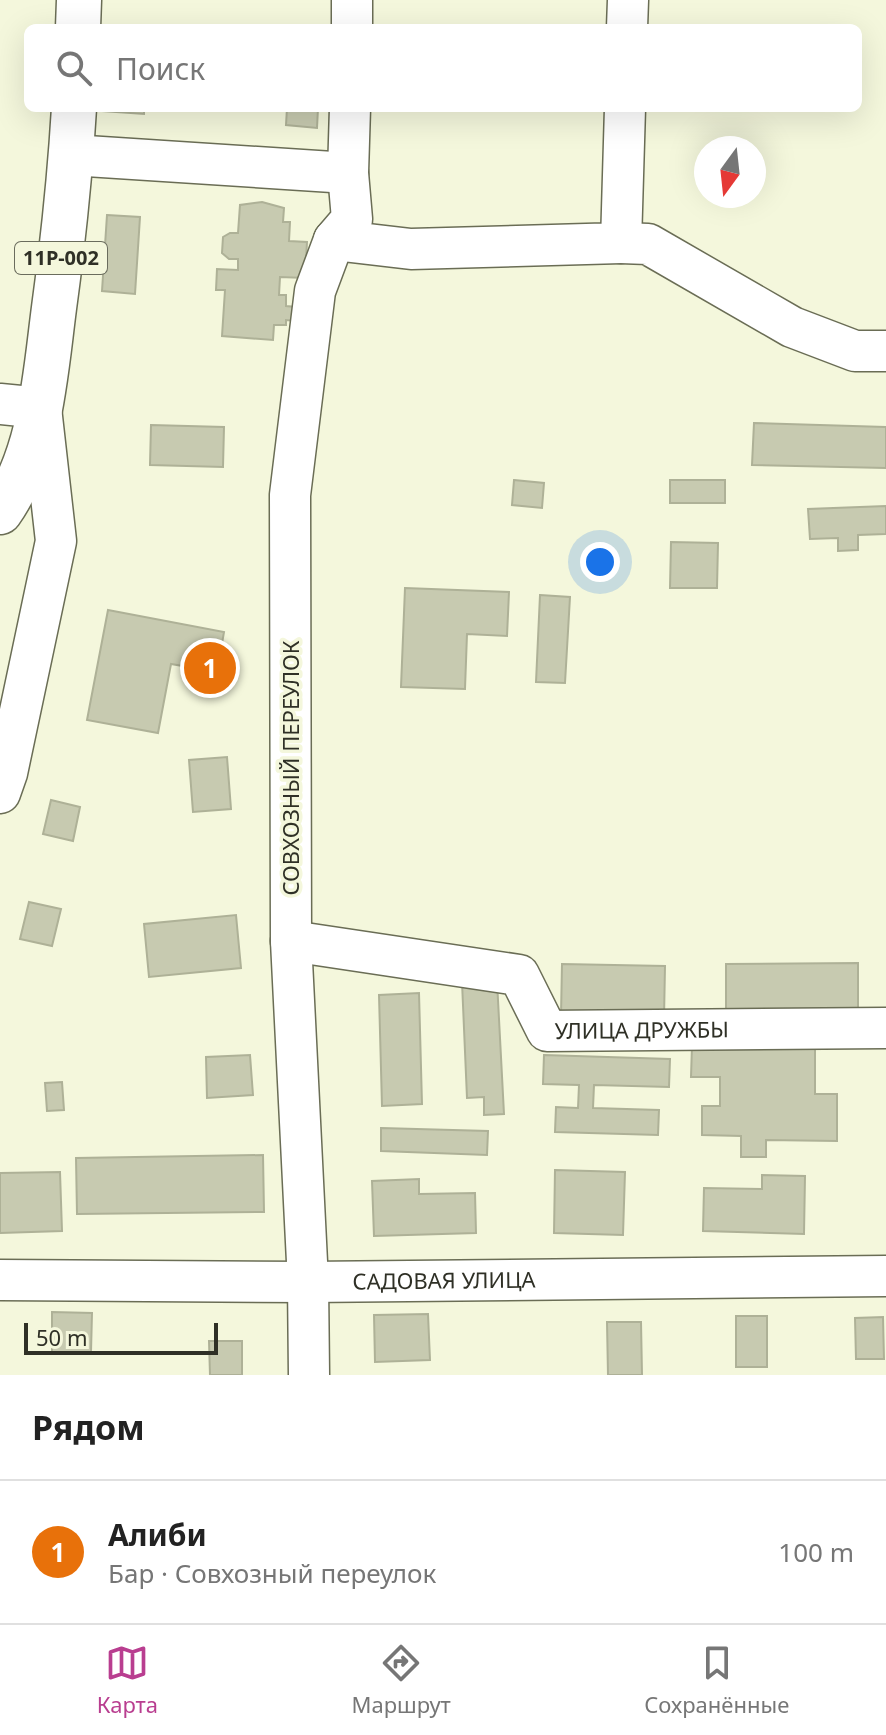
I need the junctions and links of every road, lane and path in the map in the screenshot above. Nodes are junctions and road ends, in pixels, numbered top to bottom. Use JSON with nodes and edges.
{"nodes":[{"id":1,"x":79,"y":0,"type":"edge"},
{"id":2,"x":352,"y":0,"type":"edge"},
{"id":3,"x":628,"y":0,"type":"edge"},
{"id":4,"x":78,"y":24,"type":"edge"},
{"id":5,"x":352,"y":24,"type":"edge"},
{"id":6,"x":627,"y":24,"type":"edge"},
{"id":7,"x":74,"y":112,"type":"edge"},
{"id":8,"x":350,"y":112,"type":"edge"},
{"id":9,"x":625,"y":112,"type":"edge"},
{"id":10,"x":71,"y":155,"type":"junction"},
{"id":11,"x":348,"y":173,"type":"junction"},
{"id":12,"x":334,"y":240,"type":"junction"},
{"id":13,"x":621,"y":243,"type":"junction"},
{"id":14,"x":886,"y":351,"type":"edge"},
{"id":15,"x":21,"y":406,"type":"edge"},
{"id":16,"x":0,"y":512,"type":"edge"},
{"id":17,"x":0,"y":793,"type":"edge"},
{"id":18,"x":291,"y":941,"type":"junction"},
{"id":19,"x":886,"y":1028,"type":"edge"},
{"id":20,"x":886,"y":1276,"type":"edge"},
{"id":21,"x":0,"y":1280,"type":"edge"},
{"id":22,"x":308,"y":1282,"type":"junction"},
{"id":23,"x":309,"y":1375,"type":"edge"}],
"edges":[{"from":1,"to":4,"type":"main road"},
{"from":2,"to":5,"type":"street"},
{"from":3,"to":6,"type":"street"},
{"from":7,"to":10,"type":"main road","number":"11Р-002"},
{"from":8,"to":11,"type":"street","name":"СОВХОЗНЫЙ ПЕРЕУЛОК"},
{"from":9,"to":13,"type":"street"},
{"from":10,"to":11,"type":"street"},
{"from":10,"to":15,"type":"main road","number":"11Р-002"},
{"from":11,"to":12,"type":"street","name":"СОВХОЗНЫЙ ПЕРЕУЛОК"},
{"from":12,"to":13,"type":"street"},
{"from":12,"to":18,"type":"street","name":"СОВХОЗНЫЙ ПЕРЕУЛОК"},
{"from":13,"to":14,"type":"street"},
{"from":15,"to":16,"type":"main road","number":"11Р-002"},
{"from":15,"to":17,"type":"street"},
{"from":18,"to":19,"type":"street","name":"УЛИЦА ДРУЖБЫ"},
{"from":18,"to":22,"type":"street","name":"СОВХОЗНЫЙ ПЕРЕУЛОК"},
{"from":20,"to":22,"type":"street","name":"САДОВАЯ УЛИЦА"},
{"from":21,"to":22,"type":"street","name":"САДОВАЯ УЛИЦА"},
{"from":22,"to":23,"type":"street","name":"СОВХОЗНЫЙ ПЕРЕУЛОК"}]}
